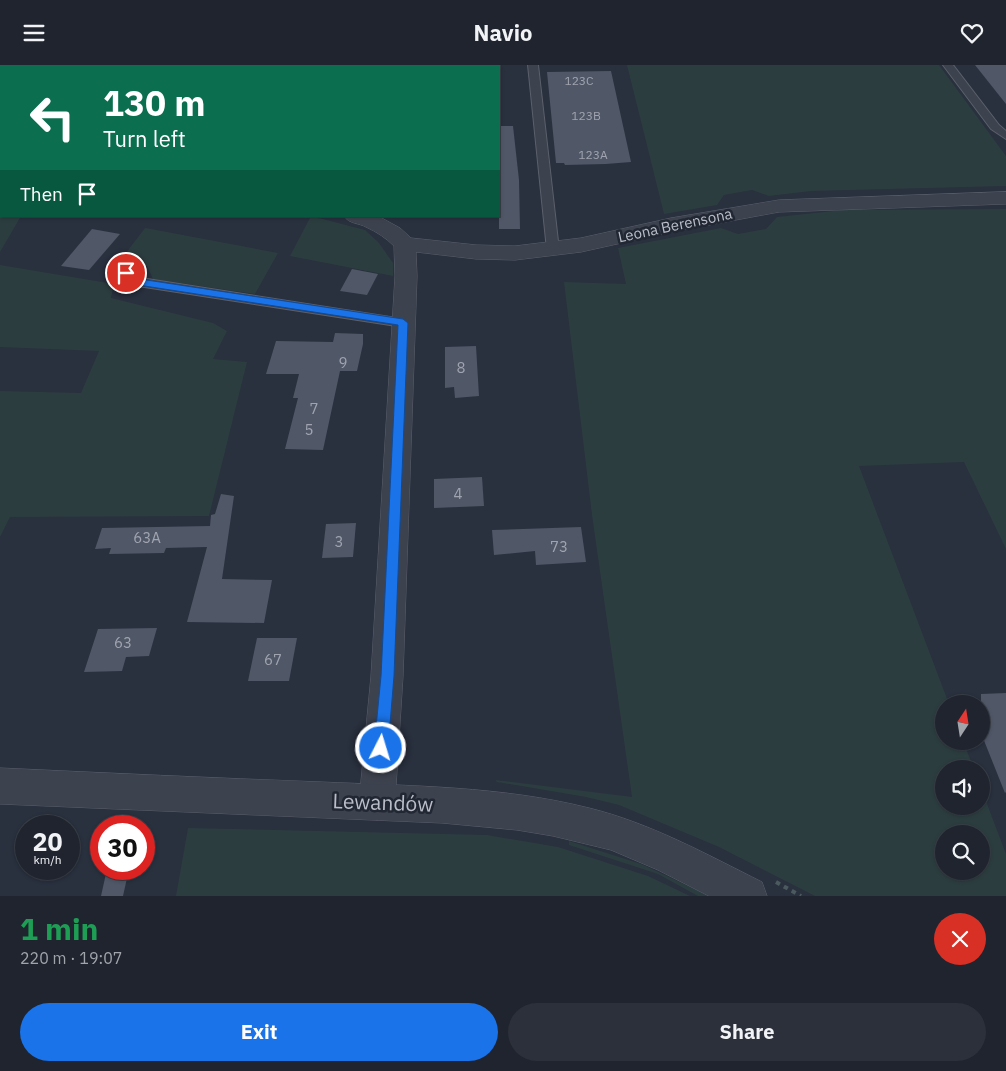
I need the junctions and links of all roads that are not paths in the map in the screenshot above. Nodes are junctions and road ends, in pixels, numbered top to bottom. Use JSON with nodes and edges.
{"nodes":[{"id":1,"x":533,"y":65,"type":"edge"},
{"id":2,"x":948,"y":65,"type":"edge"},
{"id":3,"x":1006,"y":136,"type":"edge"},
{"id":4,"x":1006,"y":198,"type":"edge"},
{"id":5,"x":357,"y":217,"type":"edge"},
{"id":6,"x":405,"y":244,"type":"junction"},
{"id":7,"x":553,"y":249,"type":"junction"},
{"id":8,"x":115,"y":267,"type":"dead end"},
{"id":9,"x":403,"y":323,"type":"junction"},
{"id":10,"x":0,"y":786,"type":"edge"},
{"id":11,"x":377,"y":802,"type":"junction"},
{"id":12,"x":748,"y":896,"type":"edge"}],
"edges":[{"from":1,"to":7,"type":"lane"},
{"from":2,"to":3,"type":"lane"},
{"from":4,"to":7,"type":"street","name":"Leona Berensona"},
{"from":5,"to":6,"type":"street"},
{"from":6,"to":7,"type":"street","name":"Leona Berensona"},
{"from":6,"to":9,"type":"street"},
{"from":8,"to":9,"type":"lane"},
{"from":9,"to":11,"type":"street"},
{"from":10,"to":11,"type":"street","name":"Lewandów"},
{"from":11,"to":12,"type":"street","name":"Lewandów"}]}
